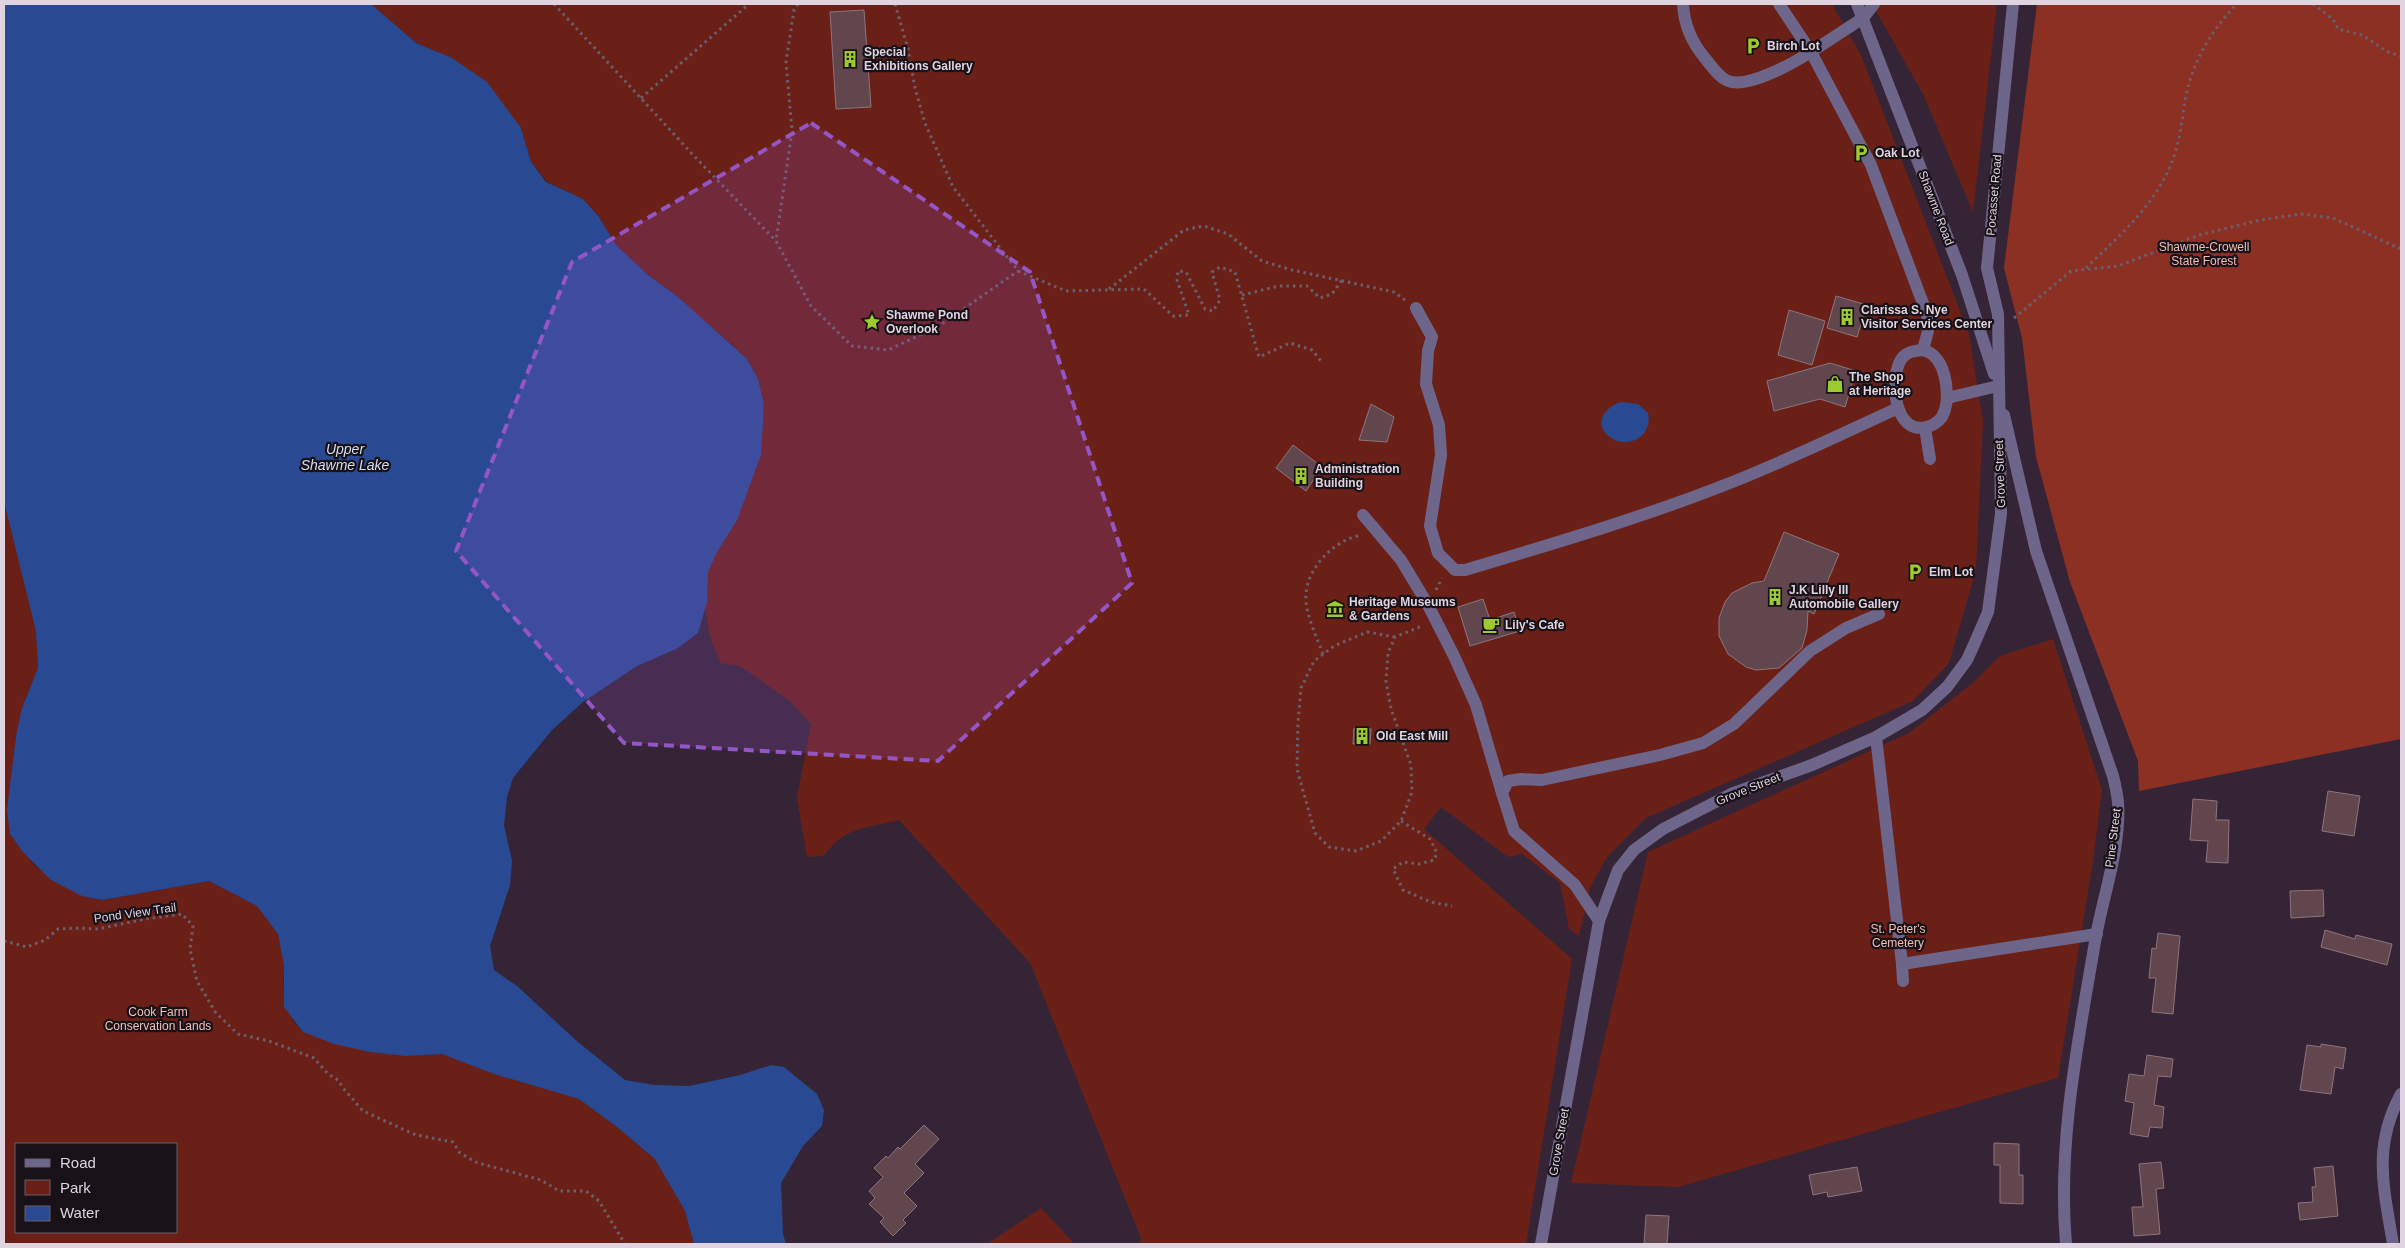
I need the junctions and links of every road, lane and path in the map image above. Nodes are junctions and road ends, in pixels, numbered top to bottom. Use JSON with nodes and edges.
{"nodes":[{"id":1,"x":554,"y":4,"type":"edge"},
{"id":2,"x":749,"y":4,"type":"edge"},
{"id":3,"x":798,"y":4,"type":"edge"},
{"id":4,"x":895,"y":4,"type":"edge"},
{"id":5,"x":1684,"y":4,"type":"edge"},
{"id":6,"x":1779,"y":4,"type":"edge"},
{"id":7,"x":1857,"y":4,"type":"edge"},
{"id":8,"x":1874,"y":4,"type":"edge"},
{"id":9,"x":2014,"y":4,"type":"edge"},
{"id":10,"x":2237,"y":4,"type":"edge"},
{"id":11,"x":2313,"y":4,"type":"edge"},
{"id":12,"x":1863,"y":18,"type":"junction"},
{"id":13,"x":1811,"y":52,"type":"junction"},
{"id":14,"x":2401,"y":56,"type":"edge"},
{"id":15,"x":641,"y":98,"type":"junction"},
{"id":16,"x":776,"y":240,"type":"junction"},
{"id":17,"x":2401,"y":249,"type":"edge"},
{"id":18,"x":2086,"y":269,"type":"junction"},
{"id":19,"x":1018,"y":271,"type":"junction"},
{"id":20,"x":1342,"y":280,"type":"junction"},
{"id":21,"x":1108,"y":290,"type":"junction"},
{"id":22,"x":1242,"y":296,"type":"junction"},
{"id":23,"x":1416,"y":308,"type":"joint"},
{"id":24,"x":1998,"y":332,"type":"junction"},
{"id":25,"x":1923,"y":350,"type":"junction"},
{"id":26,"x":1321,"y":361,"type":"dead end"},
{"id":27,"x":1998,"y":386,"type":"junction"},
{"id":28,"x":1947,"y":398,"type":"junction"},
{"id":29,"x":1898,"y":408,"type":"junction"},
{"id":30,"x":1926,"y":428,"type":"junction"},
{"id":31,"x":1930,"y":459,"type":"dead end"},
{"id":32,"x":1363,"y":515,"type":"dead end"},
{"id":33,"x":1379,"y":534,"type":"junction"},
{"id":34,"x":1449,"y":564,"type":"junction"},
{"id":35,"x":1428,"y":605,"type":"junction"},
{"id":36,"x":1879,"y":614,"type":"dead end"},
{"id":37,"x":1395,"y":637,"type":"junction"},
{"id":38,"x":1323,"y":654,"type":"junction"},
{"id":39,"x":1876,"y":738,"type":"junction"},
{"id":40,"x":1502,"y":792,"type":"junction"},
{"id":41,"x":1401,"y":822,"type":"junction"},
{"id":42,"x":1452,"y":906,"type":"dead end"},
{"id":43,"x":1599,"y":921,"type":"junction"},
{"id":44,"x":2096,"y":934,"type":"junction"},
{"id":45,"x":4,"y":941,"type":"edge"},
{"id":46,"x":1902,"y":964,"type":"junction"},
{"id":47,"x":1903,"y":981,"type":"dead end"},
{"id":48,"x":2401,"y":1094,"type":"edge"},
{"id":49,"x":625,"y":1244,"type":"edge"},
{"id":50,"x":1541,"y":1244,"type":"edge"},
{"id":51,"x":2066,"y":1244,"type":"edge"},
{"id":52,"x":2393,"y":1244,"type":"edge"}],
"edges":[{"from":1,"to":15,"type":"path"},
{"from":2,"to":15,"type":"path"},
{"from":3,"to":16,"type":"path"},
{"from":4,"to":19,"type":"path"},
{"from":5,"to":13,"type":"street"},
{"from":6,"to":13,"type":"street"},
{"from":7,"to":12,"type":"street","name":"Shawme Road"},
{"from":8,"to":12,"type":"street"},
{"from":9,"to":24,"type":"street","name":"Pocasset Road"},
{"from":10,"to":18,"type":"path"},
{"from":11,"to":14,"type":"path"},
{"from":12,"to":13,"type":"street"},
{"from":12,"to":27,"type":"street","name":"Shawme Road"},
{"from":13,"to":25,"type":"street"},
{"from":15,"to":16,"type":"path"},
{"from":16,"to":19,"type":"path"},
{"from":17,"to":18,"type":"path"},
{"from":18,"to":24,"type":"path"},
{"from":19,"to":21,"type":"path"},
{"from":20,"to":21,"type":"path"},
{"from":20,"to":22,"type":"path"},
{"from":20,"to":23,"type":"path"},
{"from":21,"to":22,"type":"path"},
{"from":22,"to":26,"type":"path"},
{"from":23,"to":34,"type":"street"},
{"from":24,"to":27,"type":"street","name":"Pocasset Road"},
{"from":25,"to":28,"type":"street"},
{"from":25,"to":29,"type":"street"},
{"from":27,"to":28,"type":"street"},
{"from":27,"to":39,"type":"street","name":"Grove Street"},
{"from":27,"to":44,"type":"street","name":"Pine Street"},
{"from":28,"to":30,"type":"street"},
{"from":29,"to":30,"type":"street"},
{"from":29,"to":34,"type":"street"},
{"from":30,"to":31,"type":"street"},
{"from":32,"to":33,"type":"street"},
{"from":33,"to":35,"type":"street"},
{"from":33,"to":38,"type":"path"},
{"from":34,"to":35,"type":"path"},
{"from":35,"to":37,"type":"path"},
{"from":35,"to":40,"type":"street"},
{"from":36,"to":40,"type":"street"},
{"from":37,"to":38,"type":"path"},
{"from":37,"to":41,"type":"path"},
{"from":38,"to":41,"type":"path"},
{"from":39,"to":43,"type":"street","name":"Grove Street"},
{"from":39,"to":46,"type":"street"},
{"from":40,"to":43,"type":"street"},
{"from":41,"to":42,"type":"path"},
{"from":43,"to":50,"type":"street","name":"Grove Street"},
{"from":44,"to":46,"type":"street"},
{"from":44,"to":51,"type":"street","name":"Pine Street"},
{"from":45,"to":49,"type":"path","name":"Pond View Trail"},
{"from":46,"to":47,"type":"street"},
{"from":48,"to":52,"type":"street"}]}
